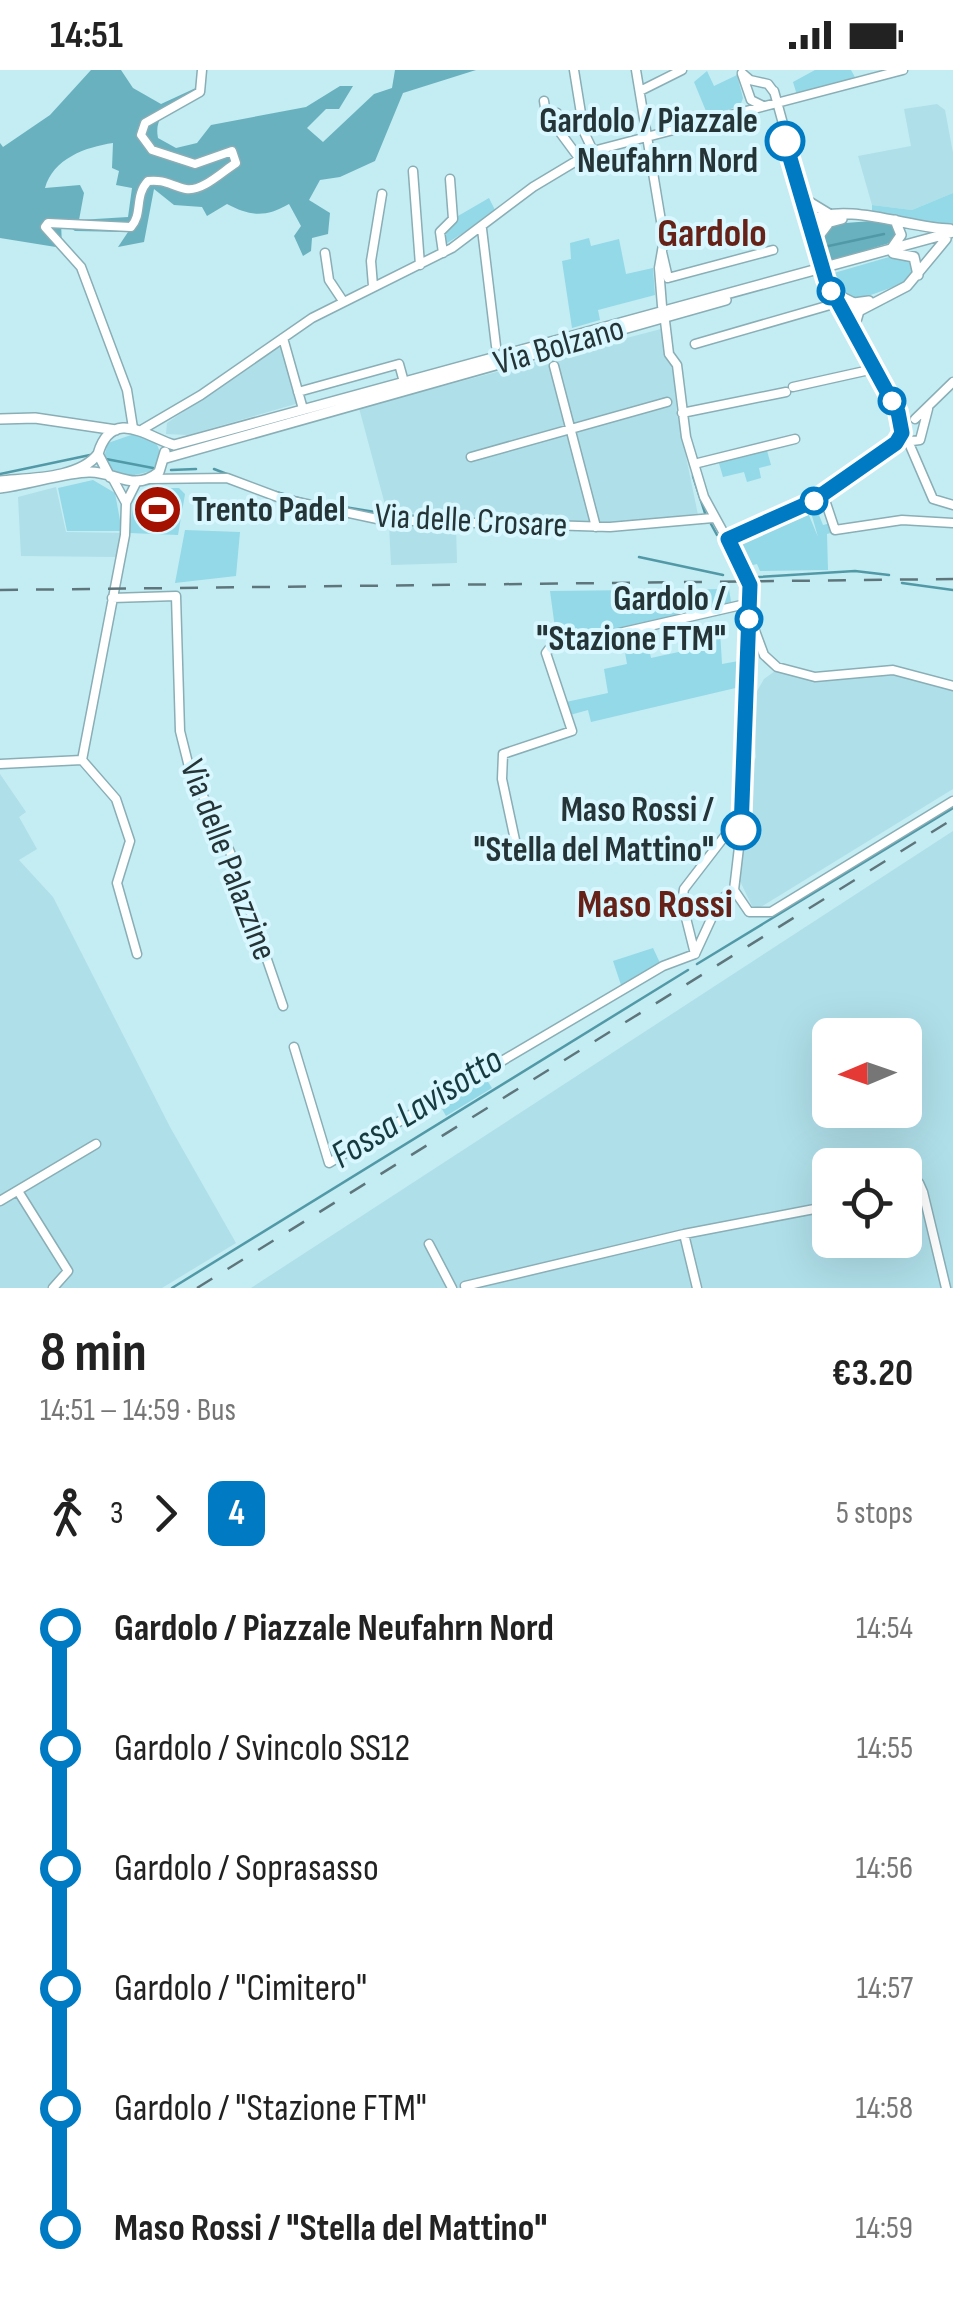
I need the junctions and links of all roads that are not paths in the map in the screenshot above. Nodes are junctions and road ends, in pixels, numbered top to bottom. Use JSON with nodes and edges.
{"nodes":[{"id":1,"x":202,"y":70,"type":"edge"},
{"id":2,"x":574,"y":70,"type":"edge"},
{"id":3,"x":636,"y":70,"type":"edge"},
{"id":4,"x":682,"y":70,"type":"edge"},
{"id":5,"x":855,"y":70,"type":"edge"},
{"id":6,"x":904,"y":70,"type":"edge"},
{"id":7,"x":741,"y":71,"type":"edge"},
{"id":8,"x":877,"y":73,"type":"edge"},
{"id":9,"x":861,"y":81,"type":"junction"},
{"id":10,"x":759,"y":82,"type":"junction"},
{"id":11,"x":640,"y":91,"type":"junction"},
{"id":12,"x":750,"y":96,"type":"junction"},
{"id":13,"x":771,"y":100,"type":"junction"},
{"id":14,"x":544,"y":101,"type":"dead end"},
{"id":15,"x":733,"y":114,"type":"junction"},
{"id":16,"x":648,"y":136,"type":"junction"},
{"id":17,"x":593,"y":151,"type":"junction"},
{"id":18,"x":579,"y":158,"type":"junction"},
{"id":19,"x":413,"y":171,"type":"dead end"},
{"id":20,"x":450,"y":179,"type":"dead end"},
{"id":21,"x":382,"y":194,"type":"dead end"},
{"id":22,"x":802,"y":197,"type":"junction"},
{"id":23,"x":893,"y":218,"type":"junction"},
{"id":24,"x":834,"y":219,"type":"junction"},
{"id":25,"x":809,"y":221,"type":"junction"},
{"id":26,"x":482,"y":228,"type":"junction"},
{"id":27,"x":951,"y":234,"type":"edge"},
{"id":28,"x":815,"y":241,"type":"junction"},
{"id":29,"x":773,"y":250,"type":"dead end"},
{"id":30,"x":892,"y":251,"type":"junction"},
{"id":31,"x":443,"y":252,"type":"junction"},
{"id":32,"x":662,"y":252,"type":"junction"},
{"id":33,"x":324,"y":253,"type":"dead end"},
{"id":34,"x":821,"y":262,"type":"dead end"},
{"id":35,"x":420,"y":265,"type":"junction"},
{"id":36,"x":918,"y":275,"type":"junction"},
{"id":37,"x":825,"y":277,"type":"dead end"},
{"id":38,"x":372,"y":286,"type":"junction"},
{"id":39,"x":832,"y":292,"type":"junction"},
{"id":40,"x":343,"y":301,"type":"junction"},
{"id":41,"x":662,"y":306,"type":"dead end"},
{"id":42,"x":856,"y":307,"type":"junction"},
{"id":43,"x":839,"y":308,"type":"junction"},
{"id":44,"x":665,"y":321,"type":"dead end"},
{"id":45,"x":853,"y":331,"type":"junction"},
{"id":46,"x":283,"y":338,"type":"junction"},
{"id":47,"x":695,"y":344,"type":"dead end"},
{"id":48,"x":496,"y":346,"type":"dead end"},
{"id":49,"x":554,"y":366,"type":"dead end"},
{"id":50,"x":874,"y":369,"type":"junction"},
{"id":51,"x":404,"y":382,"type":"junction"},
{"id":52,"x":953,"y":382,"type":"edge"},
{"id":53,"x":298,"y":392,"type":"junction"},
{"id":54,"x":667,"y":402,"type":"dead end"},
{"id":55,"x":928,"y":409,"type":"junction"},
{"id":56,"x":303,"y":410,"type":"junction"},
{"id":57,"x":682,"y":413,"type":"junction"},
{"id":58,"x":162,"y":416,"type":"junction"},
{"id":59,"x":0,"y":419,"type":"edge"},
{"id":60,"x":81,"y":424,"type":"junction"},
{"id":61,"x":247,"y":425,"type":"junction"},
{"id":62,"x":924,"y":426,"type":"junction"},
{"id":63,"x":129,"y":427,"type":"junction"},
{"id":64,"x":572,"y":429,"type":"junction"},
{"id":65,"x":204,"y":430,"type":"dead end"},
{"id":66,"x":907,"y":430,"type":"junction"},
{"id":67,"x":159,"y":438,"type":"junction"},
{"id":68,"x":795,"y":439,"type":"dead end"},
{"id":69,"x":920,"y":440,"type":"junction"},
{"id":70,"x":98,"y":453,"type":"junction"},
{"id":71,"x":915,"y":454,"type":"junction"},
{"id":72,"x":471,"y":457,"type":"dead end"},
{"id":73,"x":164,"y":462,"type":"junction"},
{"id":74,"x":694,"y":464,"type":"junction"},
{"id":75,"x":111,"y":478,"type":"junction"},
{"id":76,"x":143,"y":480,"type":"junction"},
{"id":77,"x":174,"y":481,"type":"junction"},
{"id":78,"x":0,"y":484,"type":"edge"},
{"id":79,"x":823,"y":494,"type":"junction"},
{"id":80,"x":126,"y":503,"type":"junction"},
{"id":81,"x":953,"y":505,"type":"edge"},
{"id":82,"x":714,"y":518,"type":"junction"},
{"id":83,"x":953,"y":523,"type":"edge"},
{"id":84,"x":596,"y":527,"type":"junction"},
{"id":85,"x":728,"y":539,"type":"junction"},
{"id":86,"x":112,"y":598,"type":"junction"},
{"id":87,"x":750,"y":603,"type":"junction"},
{"id":88,"x":749,"y":616,"type":"junction"},
{"id":89,"x":953,"y":686,"type":"edge"},
{"id":90,"x":82,"y":760,"type":"junction"},
{"id":91,"x":0,"y":764,"type":"edge"},
{"id":92,"x":953,"y":800,"type":"edge"},
{"id":93,"x":743,"y":812,"type":"junction"},
{"id":94,"x":516,"y":840,"type":"dead end"},
{"id":95,"x":734,"y":890,"type":"junction"},
{"id":96,"x":137,"y":954,"type":"dead end"},
{"id":97,"x":696,"y":954,"type":"junction"},
{"id":98,"x":283,"y":1006,"type":"dead end"},
{"id":99,"x":294,"y":1046,"type":"dead end"},
{"id":100,"x":96,"y":1144,"type":"dead end"},
{"id":101,"x":18,"y":1191,"type":"junction"},
{"id":102,"x":922,"y":1198,"type":"edge"},
{"id":103,"x":0,"y":1201,"type":"edge"},
{"id":104,"x":812,"y":1209,"type":"edge"},
{"id":105,"x":684,"y":1234,"type":"junction"},
{"id":106,"x":429,"y":1244,"type":"dead end"},
{"id":107,"x":479,"y":1286,"type":"edge"},
{"id":108,"x":460,"y":1287,"type":"edge"},
{"id":109,"x":53,"y":1288,"type":"edge"},
{"id":110,"x":697,"y":1288,"type":"edge"},
{"id":111,"x":946,"y":1288,"type":"edge"}],
"edges":[{"from":1,"to":63,"type":"street"},
{"from":2,"to":17,"type":"street"},
{"from":3,"to":11,"type":"street"},
{"from":4,"to":11,"type":"street"},
{"from":5,"to":9,"type":"street"},
{"from":6,"to":8,"type":"street"},
{"from":7,"to":10,"type":"street"},
{"from":7,"to":12,"type":"street"},
{"from":8,"to":9,"type":"street"},
{"from":9,"to":13,"type":"street"},
{"from":10,"to":12,"type":"street"},
{"from":10,"to":13,"type":"street"},
{"from":11,"to":16,"type":"street"},
{"from":12,"to":13,"type":"street"},
{"from":12,"to":15,"type":"street"},
{"from":13,"to":15,"type":"street"},
{"from":13,"to":22,"type":"street"},
{"from":14,"to":18,"type":"street"},
{"from":15,"to":16,"type":"street"},
{"from":16,"to":17,"type":"street"},
{"from":16,"to":32,"type":"street"},
{"from":17,"to":18,"type":"street"},
{"from":18,"to":26,"type":"street"},
{"from":19,"to":35,"type":"street"},
{"from":20,"to":31,"type":"street"},
{"from":21,"to":38,"type":"street"},
{"from":22,"to":24,"type":"main road"},
{"from":22,"to":25,"type":"street"},
{"from":23,"to":24,"type":"main road"},
{"from":23,"to":27,"type":"main road"},
{"from":23,"to":30,"type":"main road"},
{"from":24,"to":25,"type":"main road"},
{"from":24,"to":28,"type":"main road"},
{"from":25,"to":28,"type":"street"},
{"from":26,"to":31,"type":"street"},
{"from":26,"to":48,"type":"street"},
{"from":27,"to":30,"type":"main road","name":"Via Bolzano"},
{"from":27,"to":36,"type":"main road"},
{"from":28,"to":34,"type":"street"},
{"from":29,"to":32,"type":"street"},
{"from":30,"to":36,"type":"main road"},
{"from":30,"to":51,"type":"main road","name":"Via Bolzano"},
{"from":30,"to":73,"type":"main road","name":"Via Bolzano"},
{"from":31,"to":35,"type":"street"},
{"from":32,"to":41,"type":"street"},
{"from":33,"to":40,"type":"street"},
{"from":35,"to":38,"type":"street"},
{"from":36,"to":42,"type":"main road"},
{"from":37,"to":39,"type":"street"},
{"from":38,"to":40,"type":"street"},
{"from":39,"to":42,"type":"main road"},
{"from":39,"to":43,"type":"street"},
{"from":40,"to":46,"type":"street"},
{"from":42,"to":43,"type":"main road"},
{"from":42,"to":45,"type":"main road"},
{"from":43,"to":45,"type":"street"},
{"from":43,"to":47,"type":"street"},
{"from":44,"to":57,"type":"street"},
{"from":45,"to":50,"type":"street"},
{"from":46,"to":53,"type":"street"},
{"from":46,"to":58,"type":"street"},
{"from":49,"to":64,"type":"street"},
{"from":50,"to":57,"type":"street"},
{"from":50,"to":66,"type":"street"},
{"from":51,"to":53,"type":"street"},
{"from":51,"to":56,"type":"main road","name":"Via Bolzano"},
{"from":52,"to":55,"type":"street"},
{"from":53,"to":56,"type":"street"},
{"from":54,"to":64,"type":"street"},
{"from":55,"to":62,"type":"street"},
{"from":55,"to":66,"type":"street"},
{"from":56,"to":61,"type":"main road","name":"Via Bolzano"},
{"from":57,"to":74,"type":"street"},
{"from":58,"to":63,"type":"street"},
{"from":58,"to":67,"type":"street"},
{"from":59,"to":60,"type":"main road"},
{"from":60,"to":63,"type":"main road"},
{"from":60,"to":70,"type":"main road"},
{"from":61,"to":65,"type":"main road"},
{"from":61,"to":67,"type":"main road","name":"Via Bolzano"},
{"from":62,"to":66,"type":"street"},
{"from":62,"to":69,"type":"street"},
{"from":63,"to":67,"type":"main road"},
{"from":63,"to":70,"type":"main road"},
{"from":64,"to":72,"type":"street"},
{"from":64,"to":84,"type":"street"},
{"from":66,"to":69,"type":"street"},
{"from":66,"to":71,"type":"street"},
{"from":66,"to":79,"type":"street"},
{"from":67,"to":73,"type":"main road"},
{"from":68,"to":74,"type":"street"},
{"from":69,"to":71,"type":"street"},
{"from":70,"to":75,"type":"main road"},
{"from":70,"to":78,"type":"main road"},
{"from":71,"to":81,"type":"street"},
{"from":73,"to":76,"type":"main road"},
{"from":73,"to":77,"type":"street"},
{"from":74,"to":82,"type":"street"},
{"from":75,"to":76,"type":"main road"},
{"from":75,"to":78,"type":"main road"},
{"from":75,"to":80,"type":"street"},
{"from":76,"to":77,"type":"street","name":"Via delle Crosare"},
{"from":76,"to":80,"type":"street"},
{"from":77,"to":84,"type":"street","name":"Via delle Crosare"},
{"from":79,"to":83,"type":"street"},
{"from":79,"to":85,"type":"street"},
{"from":80,"to":86,"type":"street"},
{"from":82,"to":84,"type":"street","name":"Via delle Crosare"},
{"from":82,"to":85,"type":"street"},
{"from":85,"to":87,"type":"street"},
{"from":86,"to":90,"type":"street"},
{"from":86,"to":98,"type":"street","name":"Via delle Palazzine"},
{"from":87,"to":88,"type":"street"},
{"from":87,"to":94,"type":"street"},
{"from":88,"to":89,"type":"street"},
{"from":88,"to":93,"type":"street"},
{"from":90,"to":91,"type":"street"},
{"from":90,"to":96,"type":"street"},
{"from":92,"to":95,"type":"street"},
{"from":93,"to":95,"type":"street"},
{"from":93,"to":97,"type":"street"},
{"from":95,"to":97,"type":"street"},
{"from":97,"to":99,"type":"street"},
{"from":100,"to":101,"type":"street"},
{"from":101,"to":103,"type":"street"},
{"from":101,"to":109,"type":"street"},
{"from":102,"to":111,"type":"street"},
{"from":104,"to":105,"type":"street"},
{"from":105,"to":107,"type":"street"},
{"from":105,"to":110,"type":"street"},
{"from":106,"to":108,"type":"street"},
{"from":107,"to":108,"type":"street"}]}
